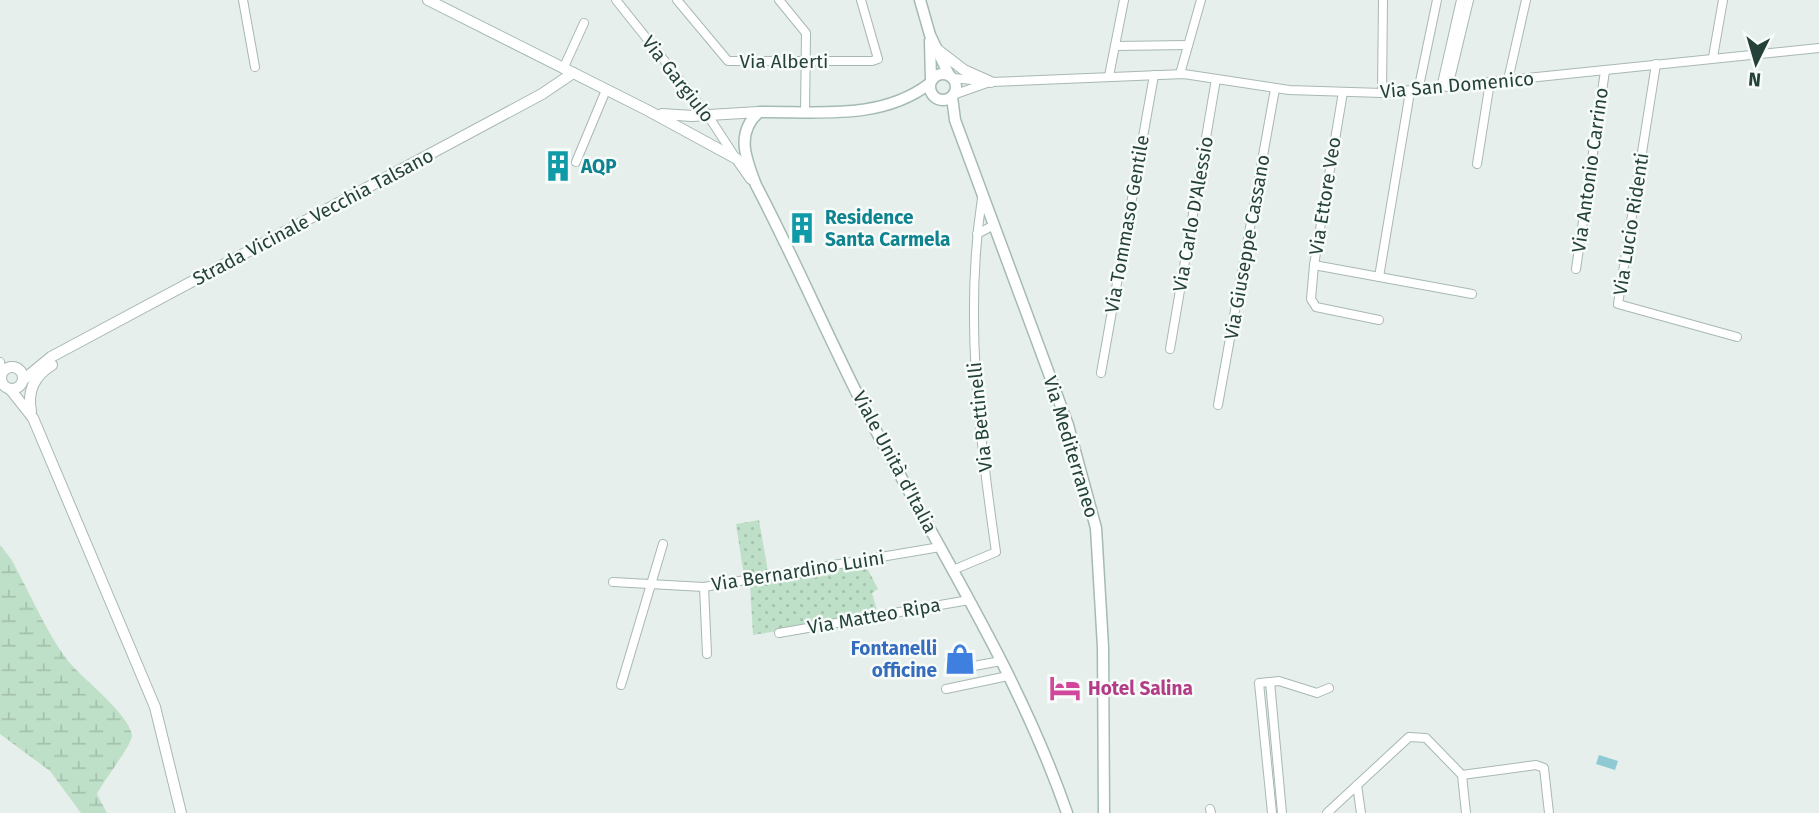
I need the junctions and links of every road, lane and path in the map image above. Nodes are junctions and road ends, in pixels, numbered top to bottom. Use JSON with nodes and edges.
{"nodes":[{"id":1,"x":243,"y":0,"type":"edge"},
{"id":2,"x":428,"y":0,"type":"edge"},
{"id":3,"x":616,"y":0,"type":"edge"},
{"id":4,"x":677,"y":0,"type":"edge"},
{"id":5,"x":779,"y":0,"type":"edge"},
{"id":6,"x":860,"y":0,"type":"edge"},
{"id":7,"x":920,"y":0,"type":"edge"},
{"id":8,"x":1124,"y":0,"type":"edge"},
{"id":9,"x":1201,"y":0,"type":"edge"},
{"id":10,"x":1383,"y":0,"type":"edge"},
{"id":11,"x":1437,"y":0,"type":"edge"},
{"id":12,"x":1461,"y":0,"type":"edge"},
{"id":13,"x":1468,"y":0,"type":"edge"},
{"id":14,"x":1526,"y":0,"type":"edge"},
{"id":15,"x":1723,"y":0,"type":"edge"},
{"id":16,"x":584,"y":23,"type":"dead end"},
{"id":17,"x":930,"y":35,"type":"junction"},
{"id":18,"x":1188,"y":45,"type":"junction"},
{"id":19,"x":1115,"y":46,"type":"junction"},
{"id":20,"x":1819,"y":48,"type":"edge"},
{"id":21,"x":937,"y":50,"type":"junction"},
{"id":22,"x":1713,"y":57,"type":"junction"},
{"id":23,"x":807,"y":60,"type":"junction"},
{"id":24,"x":1656,"y":64,"type":"junction"},
{"id":25,"x":255,"y":67,"type":"dead end"},
{"id":26,"x":568,"y":71,"type":"junction"},
{"id":27,"x":1605,"y":71,"type":"junction"},
{"id":28,"x":1180,"y":74,"type":"junction"},
{"id":29,"x":1154,"y":75,"type":"junction"},
{"id":30,"x":1109,"y":76,"type":"junction"},
{"id":31,"x":951,"y":77,"type":"junction"},
{"id":32,"x":1216,"y":79,"type":"junction"},
{"id":33,"x":1508,"y":80,"type":"junction"},
{"id":34,"x":930,"y":82,"type":"junction"},
{"id":35,"x":991,"y":82,"type":"junction"},
{"id":36,"x":1490,"y":82,"type":"junction"},
{"id":37,"x":1444,"y":87,"type":"junction"},
{"id":38,"x":1275,"y":89,"type":"junction"},
{"id":39,"x":606,"y":90,"type":"junction"},
{"id":40,"x":1343,"y":92,"type":"junction"},
{"id":41,"x":1414,"y":92,"type":"junction"},
{"id":42,"x":1382,"y":93,"type":"junction"},
{"id":43,"x":953,"y":96,"type":"junction"},
{"id":44,"x":647,"y":110,"type":"junction"},
{"id":45,"x":759,"y":112,"type":"junction"},
{"id":46,"x":805,"y":113,"type":"junction"},
{"id":47,"x":707,"y":114,"type":"junction"},
{"id":48,"x":737,"y":159,"type":"junction"},
{"id":49,"x":576,"y":162,"type":"dead end"},
{"id":50,"x":1477,"y":164,"type":"dead end"},
{"id":51,"x":756,"y":186,"type":"junction"},
{"id":52,"x":983,"y":194,"type":"junction"},
{"id":53,"x":995,"y":225,"type":"junction"},
{"id":54,"x":976,"y":234,"type":"junction"},
{"id":55,"x":1314,"y":265,"type":"junction"},
{"id":56,"x":1576,"y":269,"type":"dead end"},
{"id":57,"x":1379,"y":277,"type":"junction"},
{"id":58,"x":1472,"y":293,"type":"dead end"},
{"id":59,"x":1379,"y":320,"type":"dead end"},
{"id":60,"x":91,"y":335,"type":"junction"},
{"id":61,"x":1737,"y":337,"type":"dead end"},
{"id":62,"x":1170,"y":349,"type":"dead end"},
{"id":63,"x":51,"y":357,"type":"junction"},
{"id":64,"x":17,"y":369,"type":"junction"},
{"id":65,"x":1,"y":372,"type":"edge"},
{"id":66,"x":1101,"y":373,"type":"dead end"},
{"id":67,"x":22,"y":382,"type":"junction"},
{"id":68,"x":6,"y":389,"type":"edge"},
{"id":69,"x":1218,"y":405,"type":"dead end"},
{"id":70,"x":30,"y":406,"type":"junction"},
{"id":71,"x":33,"y":418,"type":"junction"},
{"id":72,"x":663,"y":544,"type":"dead end"},
{"id":73,"x":940,"y":547,"type":"junction"},
{"id":74,"x":953,"y":570,"type":"junction"},
{"id":75,"x":613,"y":582,"type":"dead end"},
{"id":76,"x":651,"y":584,"type":"junction"},
{"id":77,"x":704,"y":587,"type":"junction"},
{"id":78,"x":969,"y":600,"type":"junction"},
{"id":79,"x":779,"y":633,"type":"dead end"},
{"id":80,"x":707,"y":654,"type":"dead end"},
{"id":81,"x":949,"y":660,"type":"dead end"},
{"id":82,"x":1001,"y":661,"type":"junction"},
{"id":83,"x":1008,"y":676,"type":"junction"},
{"id":84,"x":1267,"y":682,"type":"junction"},
{"id":85,"x":621,"y":685,"type":"dead end"},
{"id":86,"x":1329,"y":688,"type":"dead end"},
{"id":87,"x":946,"y":689,"type":"dead end"},
{"id":88,"x":1462,"y":775,"type":"junction"},
{"id":89,"x":1357,"y":785,"type":"junction"},
{"id":90,"x":181,"y":813,"type":"edge"},
{"id":91,"x":1067,"y":813,"type":"edge"},
{"id":92,"x":1104,"y":813,"type":"edge"},
{"id":93,"x":1272,"y":813,"type":"edge"},
{"id":94,"x":1282,"y":813,"type":"edge"},
{"id":95,"x":1327,"y":813,"type":"edge"},
{"id":96,"x":1361,"y":813,"type":"edge"},
{"id":97,"x":1466,"y":813,"type":"edge"},
{"id":98,"x":1549,"y":813,"type":"edge"}],
"edges":[{"from":1,"to":25,"type":"street"},
{"from":2,"to":26,"type":"street"},
{"from":3,"to":47,"type":"street","name":"Via Gargiulo"},
{"from":4,"to":23,"type":"street","name":"Via Alberti"},
{"from":5,"to":23,"type":"street"},
{"from":6,"to":23,"type":"street","name":"Via Alberti"},
{"from":7,"to":17,"type":"main road"},
{"from":8,"to":19,"type":"street"},
{"from":9,"to":18,"type":"street"},
{"from":10,"to":42,"type":"street"},
{"from":11,"to":41,"type":"street"},
{"from":12,"to":37,"type":"street"},
{"from":13,"to":37,"type":"street"},
{"from":14,"to":33,"type":"street"},
{"from":15,"to":22,"type":"street"},
{"from":16,"to":26,"type":"street"},
{"from":17,"to":21,"type":"main road"},
{"from":17,"to":34,"type":"main road"},
{"from":18,"to":19,"type":"street"},
{"from":18,"to":28,"type":"street"},
{"from":19,"to":30,"type":"street"},
{"from":20,"to":22,"type":"street","name":"Via San Domenico"},
{"from":21,"to":31,"type":"main road"},
{"from":21,"to":35,"type":"street"},
{"from":22,"to":24,"type":"street","name":"Via San Domenico"},
{"from":23,"to":46,"type":"street"},
{"from":24,"to":27,"type":"street","name":"Via San Domenico"},
{"from":24,"to":61,"type":"street","name":"Via Lucio Ridenti"},
{"from":26,"to":39,"type":"street"},
{"from":26,"to":60,"type":"street","name":"Strada Vicinale Vecchia Talsano"},
{"from":27,"to":33,"type":"street","name":"Via San Domenico"},
{"from":27,"to":56,"type":"street","name":"Via Antonio Carrino"},
{"from":28,"to":29,"type":"street","name":"Via San Domenico"},
{"from":28,"to":32,"type":"street","name":"Via San Domenico"},
{"from":29,"to":30,"type":"street","name":"Via San Domenico"},
{"from":29,"to":66,"type":"street","name":"Via Tommaso Gentile"},
{"from":30,"to":35,"type":"street","name":"Via San Domenico"},
{"from":31,"to":34,"type":"main road"},
{"from":31,"to":35,"type":"street","name":"Via San Domenico"},
{"from":31,"to":43,"type":"main road"},
{"from":32,"to":38,"type":"street","name":"Via San Domenico"},
{"from":32,"to":62,"type":"street","name":"Via Carlo D'Alessio"},
{"from":33,"to":36,"type":"street","name":"Via San Domenico"},
{"from":34,"to":43,"type":"main road"},
{"from":34,"to":46,"type":"main road"},
{"from":35,"to":43,"type":"street","name":"Via San Domenico"},
{"from":36,"to":37,"type":"street","name":"Via San Domenico"},
{"from":36,"to":50,"type":"street"},
{"from":37,"to":41,"type":"street","name":"Via San Domenico"},
{"from":38,"to":40,"type":"street","name":"Via San Domenico"},
{"from":38,"to":69,"type":"street","name":"Via Giuseppe Cassano"},
{"from":39,"to":44,"type":"street"},
{"from":39,"to":49,"type":"street"},
{"from":40,"to":42,"type":"street","name":"Via San Domenico"},
{"from":40,"to":55,"type":"street","name":"Via Ettore Veo"},
{"from":41,"to":42,"type":"street","name":"Via San Domenico"},
{"from":41,"to":57,"type":"street"},
{"from":43,"to":52,"type":"main road","name":"Via Mediterraneo"},
{"from":44,"to":47,"type":"street"},
{"from":44,"to":48,"type":"street"},
{"from":45,"to":46,"type":"main road"},
{"from":45,"to":47,"type":"street"},
{"from":45,"to":51,"type":"main road","name":"Viale Unità d'Italia"},
{"from":47,"to":48,"type":"street","name":"Via Gargiulo"},
{"from":48,"to":51,"type":"street"},
{"from":51,"to":73,"type":"main road","name":"Viale Unità d'Italia"},
{"from":52,"to":53,"type":"main road","name":"Via Mediterraneo"},
{"from":52,"to":54,"type":"street","name":"Via Bettinelli"},
{"from":53,"to":54,"type":"street"},
{"from":53,"to":92,"type":"main road","name":"Via Mediterraneo"},
{"from":54,"to":74,"type":"street","name":"Via Bettinelli"},
{"from":55,"to":57,"type":"street","name":"Via Ettore Veo"},
{"from":55,"to":59,"type":"street"},
{"from":57,"to":58,"type":"street","name":"Via Ettore Veo"},
{"from":60,"to":63,"type":"street","name":"Strada Vicinale Vecchia Talsano"},
{"from":60,"to":70,"type":"street"},
{"from":63,"to":64,"type":"street"},
{"from":63,"to":67,"type":"street"},
{"from":64,"to":65,"type":"street"},
{"from":64,"to":67,"type":"street"},
{"from":65,"to":68,"type":"street"},
{"from":67,"to":68,"type":"street"},
{"from":67,"to":70,"type":"street"},
{"from":68,"to":71,"type":"street"},
{"from":70,"to":71,"type":"street"},
{"from":71,"to":90,"type":"street"},
{"from":72,"to":76,"type":"street"},
{"from":73,"to":74,"type":"main road","name":"Viale Unità d'Italia"},
{"from":73,"to":77,"type":"street","name":"Via Bernardino Luini"},
{"from":74,"to":78,"type":"main road","name":"Viale Unità d'Italia"},
{"from":75,"to":76,"type":"street","name":"Via Bernardino Luini"},
{"from":76,"to":77,"type":"street","name":"Via Bernardino Luini"},
{"from":76,"to":85,"type":"street"},
{"from":77,"to":80,"type":"street"},
{"from":78,"to":79,"type":"street","name":"Via Matteo Ripa"},
{"from":78,"to":82,"type":"main road","name":"Viale Unità d'Italia"},
{"from":81,"to":82,"type":"street"},
{"from":82,"to":83,"type":"main road","name":"Viale Unità d'Italia"},
{"from":83,"to":87,"type":"street"},
{"from":83,"to":91,"type":"main road","name":"Viale Unità d'Italia"},
{"from":84,"to":86,"type":"street"},
{"from":84,"to":93,"type":"street"},
{"from":84,"to":94,"type":"street"},
{"from":88,"to":89,"type":"street"},
{"from":88,"to":97,"type":"street"},
{"from":88,"to":98,"type":"street"},
{"from":89,"to":95,"type":"street"},
{"from":89,"to":96,"type":"street"}]}
